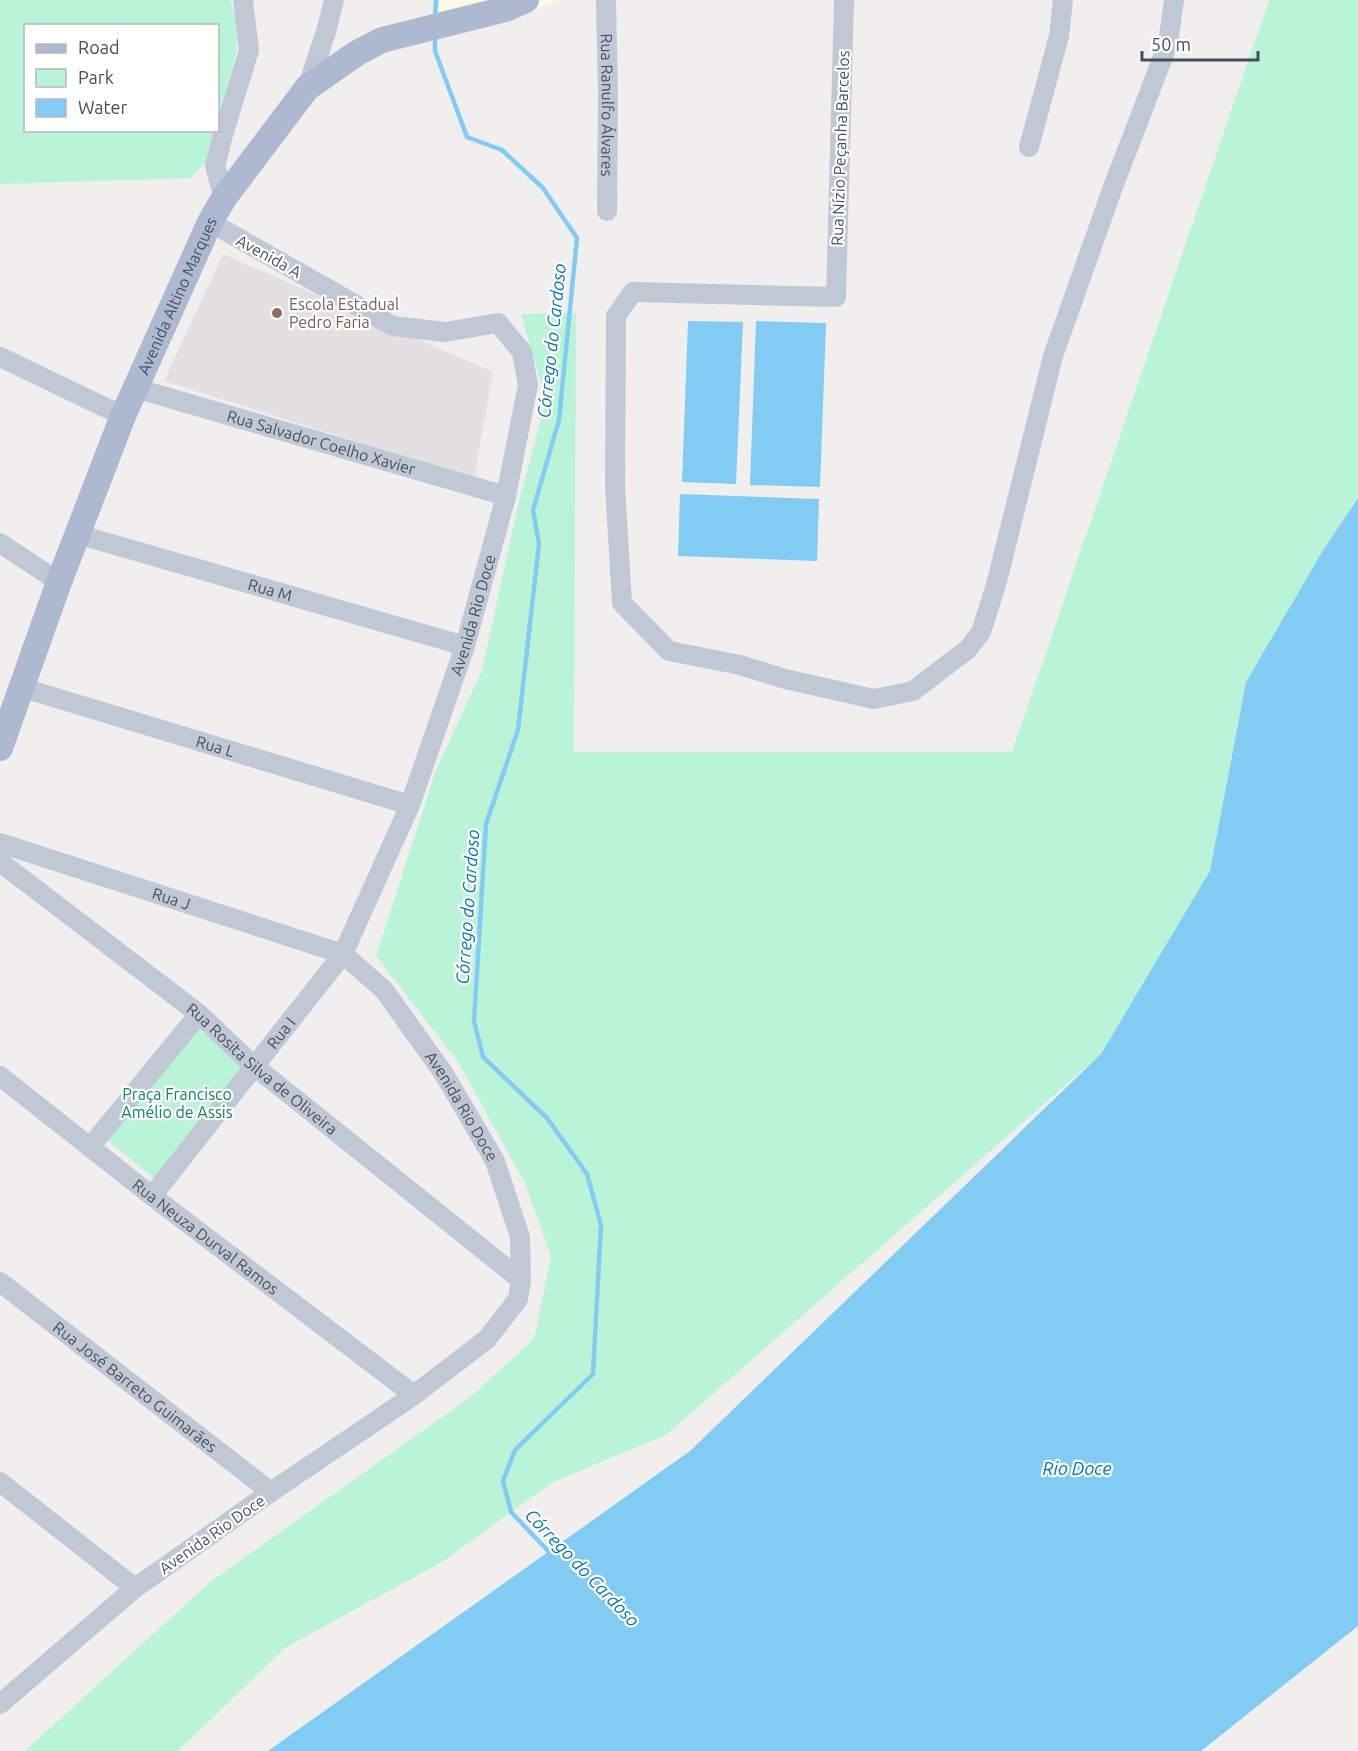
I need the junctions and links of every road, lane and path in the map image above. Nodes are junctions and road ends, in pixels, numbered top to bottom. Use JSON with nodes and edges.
{"nodes":[{"id":1,"x":243,"y":0,"type":"edge"},
{"id":2,"x":334,"y":0,"type":"edge"},
{"id":3,"x":525,"y":0,"type":"edge"},
{"id":4,"x":606,"y":0,"type":"edge"},
{"id":5,"x":844,"y":0,"type":"edge"},
{"id":6,"x":1064,"y":0,"type":"edge"},
{"id":7,"x":1174,"y":0,"type":"edge"},
{"id":8,"x":307,"y":88,"type":"junction"},
{"id":9,"x":1029,"y":147,"type":"dead end"},
{"id":10,"x":224,"y":198,"type":"junction"},
{"id":11,"x":607,"y":211,"type":"dead end"},
{"id":12,"x":210,"y":222,"type":"junction"},
{"id":13,"x":498,"y":323,"type":"joint"},
{"id":14,"x":0,"y":357,"type":"edge"},
{"id":15,"x":135,"y":388,"type":"junction"},
{"id":16,"x":123,"y":416,"type":"junction"},
{"id":17,"x":506,"y":496,"type":"junction"},
{"id":18,"x":76,"y":534,"type":"junction"},
{"id":19,"x":0,"y":543,"type":"edge"},
{"id":20,"x":59,"y":582,"type":"junction"},
{"id":21,"x":465,"y":646,"type":"junction"},
{"id":22,"x":20,"y":687,"type":"junction"},
{"id":23,"x":0,"y":748,"type":"edge"},
{"id":24,"x":410,"y":805,"type":"junction"},
{"id":25,"x":0,"y":843,"type":"edge"},
{"id":26,"x":0,"y":862,"type":"edge"},
{"id":27,"x":343,"y":954,"type":"junction"},
{"id":28,"x":199,"y":1014,"type":"junction"},
{"id":29,"x":254,"y":1065,"type":"junction"},
{"id":30,"x":0,"y":1076,"type":"edge"},
{"id":31,"x":90,"y":1147,"type":"junction"},
{"id":32,"x":152,"y":1196,"type":"junction"},
{"id":33,"x":521,"y":1280,"type":"junction"},
{"id":34,"x":0,"y":1282,"type":"edge"},
{"id":35,"x":414,"y":1395,"type":"junction"},
{"id":36,"x":0,"y":1482,"type":"edge"},
{"id":37,"x":271,"y":1492,"type":"junction"},
{"id":38,"x":135,"y":1588,"type":"junction"},
{"id":39,"x":3,"y":1697,"type":"edge"}],
"edges":[{"from":1,"to":10,"type":"street"},
{"from":2,"to":8,"type":"street"},
{"from":3,"to":8,"type":"main road","name":"Avenida Altino Marques"},
{"from":4,"to":11,"type":"street","name":"Rua Ranulfo Álvares"},
{"from":5,"to":7,"type":"street","name":"Rua Nízio Peçanha Barcelos"},
{"from":6,"to":9,"type":"street"},
{"from":8,"to":10,"type":"main road","name":"Avenida Altino Marques"},
{"from":10,"to":12,"type":"main road","name":"Avenida Altino Marques"},
{"from":12,"to":13,"type":"street","name":"Avenida A"},
{"from":12,"to":15,"type":"main road","name":"Avenida Altino Marques"},
{"from":13,"to":17,"type":"street","name":"Avenida Rio Doce"},
{"from":14,"to":16,"type":"street"},
{"from":15,"to":16,"type":"main road","name":"Avenida Altino Marques"},
{"from":15,"to":17,"type":"street","name":"Rua Salvador Coelho Xavier"},
{"from":16,"to":18,"type":"main road","name":"Avenida Altino Marques"},
{"from":17,"to":21,"type":"street","name":"Avenida Rio Doce"},
{"from":18,"to":20,"type":"main road","name":"Avenida Altino Marques"},
{"from":18,"to":21,"type":"street","name":"Rua M"},
{"from":19,"to":20,"type":"street"},
{"from":20,"to":22,"type":"main road","name":"Avenida Altino Marques"},
{"from":21,"to":24,"type":"street","name":"Avenida Rio Doce"},
{"from":22,"to":23,"type":"main road","name":"Avenida Altino Marques"},
{"from":22,"to":24,"type":"street","name":"Rua L"},
{"from":24,"to":27,"type":"street","name":"Avenida Rio Doce"},
{"from":25,"to":27,"type":"street","name":"Rua J"},
{"from":26,"to":28,"type":"street","name":"Rua Rosita Silva de Oliveira"},
{"from":27,"to":29,"type":"street","name":"Rua I"},
{"from":27,"to":33,"type":"street","name":"Avenida Rio Doce"},
{"from":28,"to":29,"type":"street","name":"Rua Rosita Silva de Oliveira"},
{"from":28,"to":31,"type":"street"},
{"from":29,"to":32,"type":"street","name":"Rua I"},
{"from":29,"to":33,"type":"street","name":"Rua Rosita Silva de Oliveira"},
{"from":30,"to":31,"type":"street","name":"Rua Neuza Durval Ramos"},
{"from":31,"to":32,"type":"street","name":"Rua Neuza Durval Ramos"},
{"from":32,"to":35,"type":"street","name":"Rua Neuza Durval Ramos"},
{"from":33,"to":35,"type":"street","name":"Avenida Rio Doce"},
{"from":34,"to":37,"type":"street","name":"Rua José Barreto Guimarães"},
{"from":35,"to":37,"type":"street","name":"Avenida Rio Doce"},
{"from":36,"to":38,"type":"street"},
{"from":37,"to":38,"type":"street","name":"Avenida Rio Doce"},
{"from":38,"to":39,"type":"street","name":"Avenida Rio Doce"}]}
